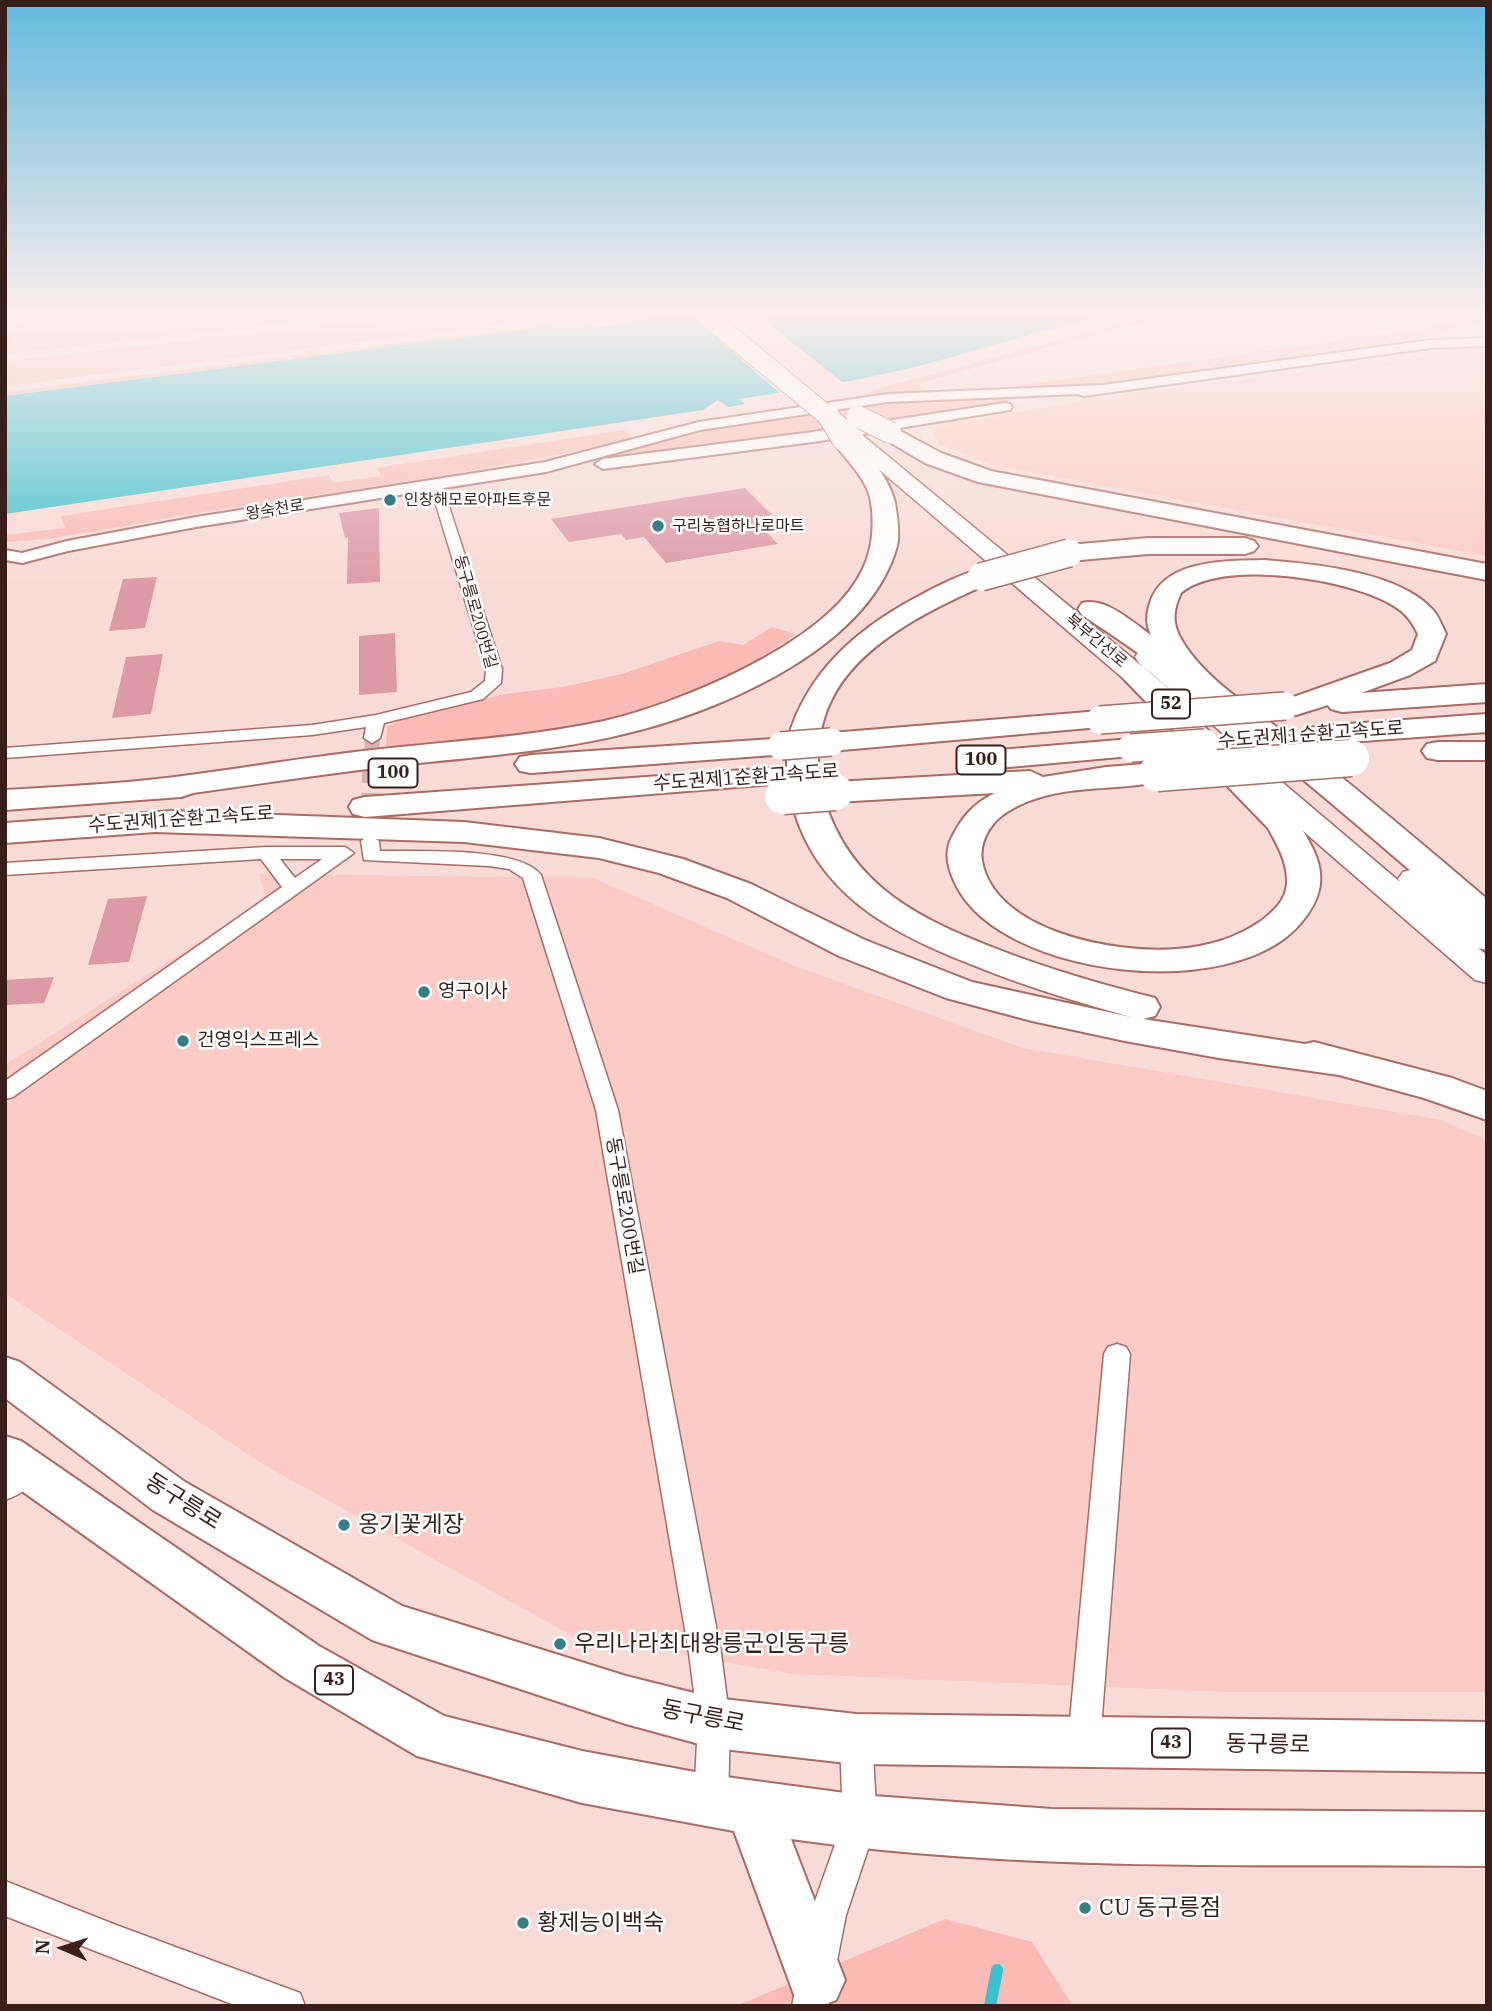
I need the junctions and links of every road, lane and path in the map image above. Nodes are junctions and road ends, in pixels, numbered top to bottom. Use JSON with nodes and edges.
{"nodes":[{"id":1,"x":828,"y":406,"type":"edge"},
{"id":2,"x":835,"y":406,"type":"edge"},
{"id":3,"x":839,"y":406,"type":"edge"},
{"id":4,"x":1001,"y":406,"type":"edge"},
{"id":5,"x":859,"y":429,"type":"junction"},
{"id":6,"x":546,"y":467,"type":"junction"},
{"id":7,"x":436,"y":485,"type":"junction"},
{"id":8,"x":14,"y":556,"type":"edge"},
{"id":9,"x":5,"y":567,"type":"edge"},
{"id":10,"x":1487,"y":574,"type":"edge"},
{"id":11,"x":1091,"y":609,"type":"junction"},
{"id":12,"x":1133,"y":672,"type":"junction"},
{"id":13,"x":1203,"y":683,"type":"junction"},
{"id":14,"x":1487,"y":693,"type":"edge"},
{"id":15,"x":1290,"y":706,"type":"junction"},
{"id":16,"x":376,"y":720,"type":"junction"},
{"id":17,"x":1487,"y":723,"type":"edge"},
{"id":18,"x":372,"y":738,"type":"tunnel mouth"},
{"id":19,"x":1487,"y":745,"type":"edge"},
{"id":20,"x":1438,"y":751,"type":"junction"},
{"id":21,"x":1487,"y":751,"type":"edge"},
{"id":22,"x":5,"y":753,"type":"edge"},
{"id":23,"x":832,"y":769,"type":"junction"},
{"id":24,"x":782,"y":772,"type":"junction"},
{"id":25,"x":1157,"y":773,"type":"junction"},
{"id":26,"x":156,"y":788,"type":"junction"},
{"id":27,"x":5,"y":800,"type":"edge"},
{"id":28,"x":147,"y":822,"type":"junction"},
{"id":29,"x":1375,"y":822,"type":"junction"},
{"id":30,"x":5,"y":833,"type":"edge"},
{"id":31,"x":339,"y":840,"type":"junction"},
{"id":32,"x":266,"y":853,"type":"junction"},
{"id":33,"x":5,"y":869,"type":"edge"},
{"id":34,"x":1487,"y":886,"type":"edge"},
{"id":35,"x":293,"y":888,"type":"junction"},
{"id":36,"x":1487,"y":918,"type":"edge"},
{"id":37,"x":1487,"y":940,"type":"edge"},
{"id":38,"x":1487,"y":973,"type":"edge"},
{"id":39,"x":1338,"y":1062,"type":"junction"},
{"id":40,"x":5,"y":1092,"type":"edge"},
{"id":41,"x":1487,"y":1106,"type":"edge"},
{"id":42,"x":1117,"y":1354,"type":"dead end"},
{"id":43,"x":5,"y":1374,"type":"edge"},
{"id":44,"x":13,"y":1470,"type":"edge"},
{"id":45,"x":714,"y":1723,"type":"junction"},
{"id":46,"x":856,"y":1739,"type":"junction"},
{"id":47,"x":1084,"y":1742,"type":"junction"},
{"id":48,"x":1487,"y":1747,"type":"edge"},
{"id":49,"x":732,"y":1804,"type":"junction"},
{"id":50,"x":860,"y":1822,"type":"junction"},
{"id":51,"x":1487,"y":1839,"type":"edge"},
{"id":52,"x":5,"y":1898,"type":"edge"},
{"id":53,"x":812,"y":1997,"type":"edge"},
{"id":54,"x":287,"y":2006,"type":"edge"}],
"edges":[{"from":1,"to":5,"type":"highway","name":"북부간선로","number":"52","bridge":true},
{"from":2,"to":6,"type":"street","name":"왕숙천로"},
{"from":3,"to":5,"type":"highway","name":"북부간선로","number":"52"},
{"from":4,"to":6,"type":"street","name":"왕숙천로"},
{"from":5,"to":10,"type":"highway"},
{"from":5,"to":11,"type":"highway","name":"북부간선로","number":"52"},
{"from":5,"to":12,"type":"highway","name":"북부간선로","number":"52"},
{"from":5,"to":26,"type":"highway"},
{"from":6,"to":7,"type":"street","name":"왕숙천로"},
{"from":7,"to":8,"type":"street","name":"왕숙천로"},
{"from":7,"to":16,"type":"street","name":"동구릉로200번길"},
{"from":8,"to":9,"type":"street"},
{"from":10,"to":39,"type":"highway","bridge":true},
{"from":11,"to":13,"type":"highway"},
{"from":11,"to":37,"type":"highway","name":"북부간선로","number":"52"},
{"from":12,"to":25,"type":"highway"},
{"from":12,"to":38,"type":"highway","name":"북부간선로","number":"52"},
{"from":13,"to":15,"type":"highway"},
{"from":13,"to":29,"type":"highway"},
{"from":14,"to":15,"type":"highway","name":"수도권제1순환고속도로","number":"100"},
{"from":15,"to":23,"type":"highway","name":"수도권제1순환고속도로","number":"100","bridge":true},
{"from":16,"to":18,"type":"street"},
{"from":16,"to":22,"type":"street"},
{"from":17,"to":23,"type":"highway","name":"수도권제1순환고속도로","number":"100","bridge":true},
{"from":19,"to":20,"type":"highway"},
{"from":20,"to":21,"type":"highway"},
{"from":20,"to":25,"type":"highway","bridge":true},
{"from":23,"to":24,"type":"highway","bridge":true},
{"from":23,"to":24,"type":"highway","name":"수도권제1순환고속도로","number":"100","bridge":true},
{"from":23,"to":25,"type":"highway"},
{"from":24,"to":26,"type":"highway","name":"수도권제1순환고속도로","number":"100"},
{"from":24,"to":28,"type":"highway","name":"수도권제1순환고속도로","number":"100"},
{"from":24,"to":31,"type":"highway"},
{"from":26,"to":27,"type":"highway","name":"수도권제1순환고속도로","number":"100"},
{"from":28,"to":30,"type":"highway","name":"수도권제1순환고속도로","number":"100"},
{"from":28,"to":31,"type":"highway"},
{"from":29,"to":34,"type":"highway"},
{"from":29,"to":36,"type":"highway"},
{"from":31,"to":32,"type":"street"},
{"from":31,"to":35,"type":"street"},
{"from":31,"to":39,"type":"highway"},
{"from":31,"to":45,"type":"street","name":"동구릉로200번길"},
{"from":32,"to":33,"type":"street"},
{"from":32,"to":35,"type":"street"},
{"from":35,"to":40,"type":"street"},
{"from":39,"to":41,"type":"highway"},
{"from":42,"to":47,"type":"street"},
{"from":43,"to":45,"type":"main road","name":"동구릉로","number":"43"},
{"from":44,"to":49,"type":"main road","number":"43"},
{"from":45,"to":46,"type":"main road","name":"동구릉로","number":"43"},
{"from":45,"to":49,"type":"street"},
{"from":46,"to":47,"type":"main road","name":"동구릉로","number":"43"},
{"from":46,"to":50,"type":"street"},
{"from":47,"to":48,"type":"main road","name":"동구릉로","number":"43"},
{"from":49,"to":50,"type":"main road","number":"43"},
{"from":49,"to":53,"type":"main road"},
{"from":50,"to":51,"type":"main road","number":"43"},
{"from":50,"to":53,"type":"street"},
{"from":52,"to":54,"type":"street"}]}
